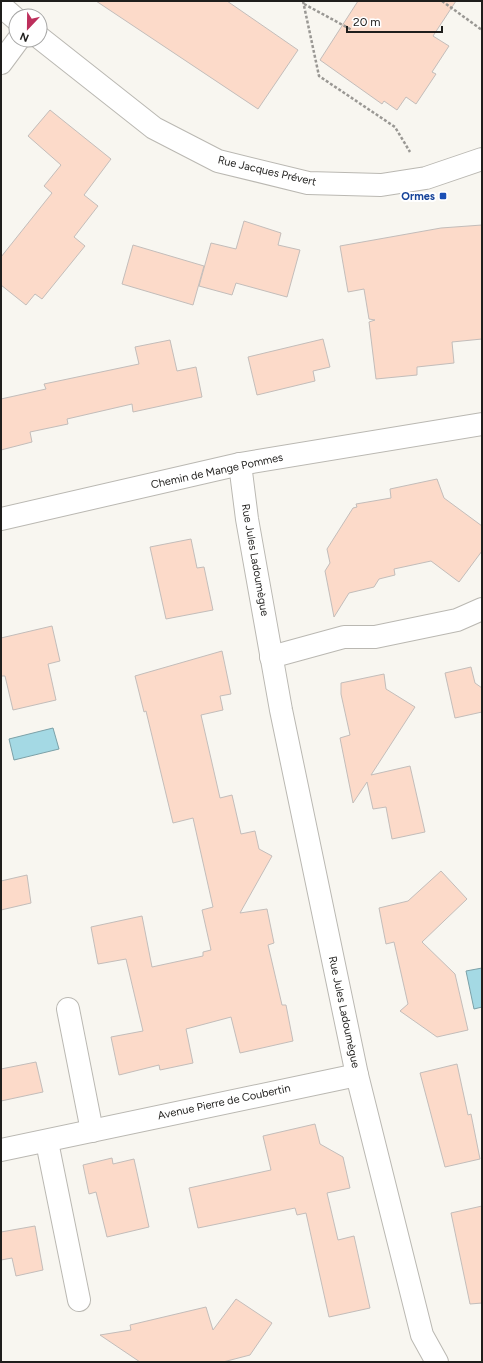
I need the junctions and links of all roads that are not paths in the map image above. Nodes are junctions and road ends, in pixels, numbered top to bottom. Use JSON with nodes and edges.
{"nodes":[{"id":1,"x":48,"y":44,"type":"edge"},
{"id":2,"x":12,"y":48,"type":"edge"},
{"id":3,"x":1,"y":63,"type":"edge"},
{"id":4,"x":482,"y":159,"type":"edge"},
{"id":5,"x":482,"y":424,"type":"edge"},
{"id":6,"x":240,"y":464,"type":"junction"},
{"id":7,"x":1,"y":520,"type":"edge"},
{"id":8,"x":482,"y":609,"type":"edge"},
{"id":9,"x":271,"y":657,"type":"junction"},
{"id":10,"x":68,"y":1009,"type":"dead end"},
{"id":11,"x":357,"y":1075,"type":"junction"},
{"id":12,"x":92,"y":1131,"type":"junction"},
{"id":13,"x":47,"y":1142,"type":"junction"},
{"id":14,"x":1,"y":1150,"type":"edge"},
{"id":15,"x":79,"y":1300,"type":"dead end"},
{"id":16,"x":437,"y":1362,"type":"edge"}],
"edges":[{"from":1,"to":4,"type":"street","name":"Rue Jacques Prévert"},
{"from":2,"to":3,"type":"street"},
{"from":5,"to":6,"type":"street","name":"Chemin de Mange Pommes"},
{"from":6,"to":7,"type":"street","name":"Chemin de Mange Pommes"},
{"from":6,"to":9,"type":"street","name":"Rue Jules Ladoumègue"},
{"from":8,"to":9,"type":"street"},
{"from":9,"to":11,"type":"street","name":"Rue Jules Ladoumègue"},
{"from":10,"to":12,"type":"street"},
{"from":11,"to":12,"type":"street","name":"Avenue Pierre de Coubertin"},
{"from":11,"to":16,"type":"street","name":"Rue Jules Ladoumègue"},
{"from":12,"to":13,"type":"street","name":"Avenue Pierre de Coubertin"},
{"from":13,"to":14,"type":"street","name":"Avenue Pierre de Coubertin"},
{"from":13,"to":15,"type":"street"}]}
